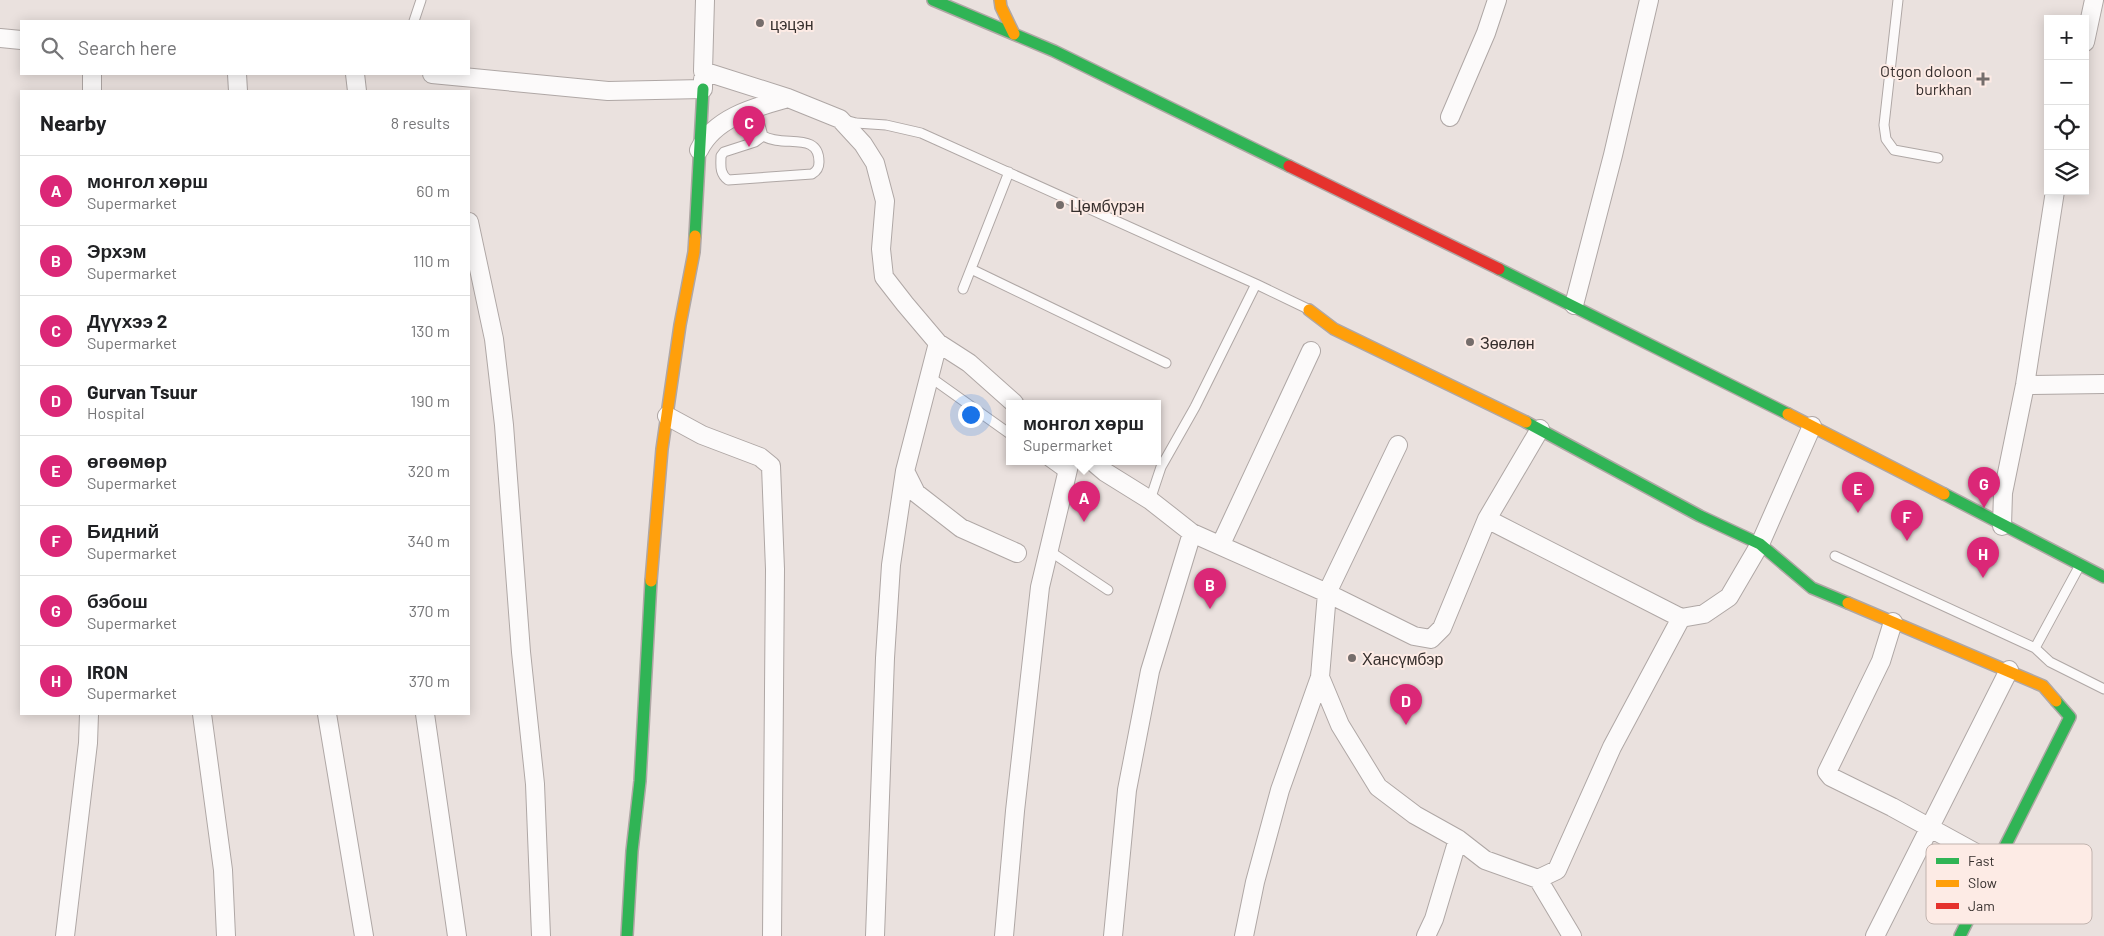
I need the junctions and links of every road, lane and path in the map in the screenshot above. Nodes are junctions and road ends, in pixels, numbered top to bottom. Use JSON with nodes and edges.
{"nodes":[{"id":1,"x":421,"y":0,"type":"edge"},
{"id":2,"x":705,"y":0,"type":"edge"},
{"id":3,"x":933,"y":0,"type":"edge"},
{"id":4,"x":1000,"y":0,"type":"edge"},
{"id":5,"x":1497,"y":0,"type":"edge"},
{"id":6,"x":1649,"y":0,"type":"edge"},
{"id":7,"x":1898,"y":0,"type":"edge"},
{"id":8,"x":2094,"y":0,"type":"edge"},
{"id":9,"x":414,"y":20,"type":"edge"},
{"id":10,"x":2089,"y":23,"type":"edge"},
{"id":11,"x":1014,"y":34,"type":"junction"},
{"id":12,"x":0,"y":38,"type":"edge"},
{"id":13,"x":20,"y":40,"type":"edge"},
{"id":14,"x":703,"y":72,"type":"junction"},
{"id":15,"x":92,"y":75,"type":"edge"},
{"id":16,"x":237,"y":75,"type":"edge"},
{"id":17,"x":355,"y":75,"type":"edge"},
{"id":18,"x":434,"y":75,"type":"edge"},
{"id":19,"x":455,"y":84,"type":"edge"},
{"id":20,"x":703,"y":89,"type":"junction"},
{"id":21,"x":92,"y":90,"type":"edge"},
{"id":22,"x":238,"y":90,"type":"edge"},
{"id":23,"x":357,"y":90,"type":"edge"},
{"id":24,"x":788,"y":98,"type":"junction"},
{"id":25,"x":755,"y":107,"type":"junction"},
{"id":26,"x":1450,"y":117,"type":"dead end"},
{"id":27,"x":840,"y":119,"type":"junction"},
{"id":28,"x":763,"y":136,"type":"junction"},
{"id":29,"x":699,"y":150,"type":"junction"},
{"id":30,"x":1938,"y":158,"type":"dead end"},
{"id":31,"x":1009,"y":172,"type":"junction"},
{"id":32,"x":2054,"y":195,"type":"edge"},
{"id":33,"x":470,"y":227,"type":"edge"},
{"id":34,"x":970,"y":269,"type":"junction"},
{"id":35,"x":1256,"y":284,"type":"junction"},
{"id":36,"x":963,"y":289,"type":"dead end"},
{"id":37,"x":1574,"y":305,"type":"junction"},
{"id":38,"x":1309,"y":310,"type":"joint"},
{"id":39,"x":938,"y":343,"type":"junction"},
{"id":40,"x":1311,"y":351,"type":"dead end"},
{"id":41,"x":1166,"y":363,"type":"dead end"},
{"id":42,"x":930,"y":377,"type":"junction"},
{"id":43,"x":2104,"y":384,"type":"edge"},
{"id":44,"x":2024,"y":385,"type":"junction"},
{"id":45,"x":1011,"y":400,"type":"edge"},
{"id":46,"x":667,"y":416,"type":"junction"},
{"id":47,"x":1812,"y":426,"type":"junction"},
{"id":48,"x":1540,"y":429,"type":"junction"},
{"id":49,"x":1006,"y":431,"type":"edge"},
{"id":50,"x":1398,"y":445,"type":"dead end"},
{"id":51,"x":1097,"y":465,"type":"edge"},
{"id":52,"x":1068,"y":467,"type":"edge"},
{"id":53,"x":905,"y":471,"type":"junction"},
{"id":54,"x":1150,"y":500,"type":"junction"},
{"id":55,"x":1487,"y":520,"type":"junction"},
{"id":56,"x":2002,"y":526,"type":"junction"},
{"id":57,"x":1192,"y":533,"type":"junction"},
{"id":58,"x":1221,"y":544,"type":"junction"},
{"id":59,"x":1760,"y":544,"type":"junction"},
{"id":60,"x":1048,"y":550,"type":"junction"},
{"id":61,"x":1017,"y":553,"type":"dead end"},
{"id":62,"x":1835,"y":556,"type":"dead end"},
{"id":63,"x":2080,"y":565,"type":"junction"},
{"id":64,"x":2104,"y":578,"type":"edge"},
{"id":65,"x":1108,"y":590,"type":"dead end"},
{"id":66,"x":1327,"y":592,"type":"junction"},
{"id":67,"x":1681,"y":618,"type":"junction"},
{"id":68,"x":1893,"y":622,"type":"junction"},
{"id":69,"x":2035,"y":648,"type":"junction"},
{"id":70,"x":2010,"y":670,"type":"junction"},
{"id":71,"x":1320,"y":678,"type":"junction"},
{"id":72,"x":2104,"y":688,"type":"edge"},
{"id":73,"x":89,"y":715,"type":"edge"},
{"id":74,"x":202,"y":715,"type":"edge"},
{"id":75,"x":327,"y":715,"type":"edge"},
{"id":76,"x":425,"y":715,"type":"edge"},
{"id":77,"x":1930,"y":827,"type":"junction"},
{"id":78,"x":1458,"y":839,"type":"junction"},
{"id":79,"x":1960,"y":844,"type":"edge"},
{"id":80,"x":2006,"y":844,"type":"edge"},
{"id":81,"x":1538,"y":879,"type":"junction"},
{"id":82,"x":1966,"y":924,"type":"edge"},
{"id":83,"x":65,"y":936,"type":"edge"},
{"id":84,"x":226,"y":936,"type":"edge"},
{"id":85,"x":364,"y":936,"type":"edge"},
{"id":86,"x":457,"y":936,"type":"edge"},
{"id":87,"x":541,"y":936,"type":"edge"},
{"id":88,"x":627,"y":936,"type":"edge"},
{"id":89,"x":772,"y":936,"type":"edge"},
{"id":90,"x":875,"y":936,"type":"edge"},
{"id":91,"x":1004,"y":936,"type":"edge"},
{"id":92,"x":1113,"y":936,"type":"edge"},
{"id":93,"x":1244,"y":936,"type":"edge"},
{"id":94,"x":1426,"y":936,"type":"edge"},
{"id":95,"x":1572,"y":936,"type":"edge"},
{"id":96,"x":1875,"y":936,"type":"edge"},
{"id":97,"x":1960,"y":936,"type":"edge"}],
"edges":[{"from":1,"to":9,"type":"lane"},
{"from":2,"to":14,"type":"street"},
{"from":3,"to":11,"type":"street"},
{"from":4,"to":11,"type":"street"},
{"from":5,"to":26,"type":"street"},
{"from":6,"to":37,"type":"street"},
{"from":7,"to":30,"type":"lane"},
{"from":8,"to":10,"type":"street"},
{"from":11,"to":37,"type":"street"},
{"from":12,"to":13,"type":"street"},
{"from":14,"to":20,"type":"street"},
{"from":14,"to":24,"type":"street"},
{"from":15,"to":21,"type":"street"},
{"from":16,"to":22,"type":"street"},
{"from":17,"to":23,"type":"street"},
{"from":18,"to":19,"type":"street"},
{"from":19,"to":20,"type":"street"},
{"from":20,"to":29,"type":"street"},
{"from":24,"to":25,"type":"street"},
{"from":24,"to":27,"type":"street"},
{"from":25,"to":28,"type":"lane"},
{"from":25,"to":29,"type":"street"},
{"from":27,"to":31,"type":"lane"},
{"from":27,"to":39,"type":"street"},
{"from":28,"to":28,"type":"lane"},
{"from":29,"to":46,"type":"street"},
{"from":31,"to":34,"type":"lane"},
{"from":31,"to":35,"type":"lane"},
{"from":32,"to":44,"type":"street"},
{"from":33,"to":87,"type":"street"},
{"from":34,"to":36,"type":"lane"},
{"from":34,"to":41,"type":"lane"},
{"from":35,"to":38,"type":"lane"},
{"from":35,"to":54,"type":"lane"},
{"from":37,"to":47,"type":"street"},
{"from":38,"to":48,"type":"street"},
{"from":39,"to":42,"type":"street"},
{"from":39,"to":45,"type":"street"},
{"from":40,"to":58,"type":"street"},
{"from":42,"to":49,"type":"lane"},
{"from":42,"to":53,"type":"street"},
{"from":43,"to":44,"type":"street"},
{"from":44,"to":56,"type":"street"},
{"from":46,"to":88,"type":"street"},
{"from":46,"to":89,"type":"street"},
{"from":47,"to":56,"type":"street"},
{"from":47,"to":59,"type":"street"},
{"from":48,"to":55,"type":"street"},
{"from":48,"to":59,"type":"street"},
{"from":50,"to":66,"type":"street"},
{"from":51,"to":54,"type":"street"},
{"from":52,"to":60,"type":"street"},
{"from":53,"to":61,"type":"street"},
{"from":53,"to":90,"type":"street"},
{"from":54,"to":57,"type":"street"},
{"from":55,"to":66,"type":"street"},
{"from":55,"to":67,"type":"street"},
{"from":56,"to":63,"type":"street"},
{"from":57,"to":58,"type":"street"},
{"from":57,"to":92,"type":"street"},
{"from":58,"to":66,"type":"street"},
{"from":59,"to":67,"type":"street"},
{"from":59,"to":68,"type":"street"},
{"from":60,"to":65,"type":"lane"},
{"from":60,"to":91,"type":"street"},
{"from":62,"to":69,"type":"lane"},
{"from":63,"to":64,"type":"street"},
{"from":63,"to":69,"type":"lane"},
{"from":66,"to":71,"type":"street"},
{"from":67,"to":81,"type":"street"},
{"from":68,"to":70,"type":"street"},
{"from":68,"to":77,"type":"street"},
{"from":69,"to":72,"type":"lane"},
{"from":70,"to":77,"type":"street"},
{"from":70,"to":80,"type":"street"},
{"from":71,"to":78,"type":"street"},
{"from":71,"to":93,"type":"street"},
{"from":73,"to":83,"type":"street"},
{"from":74,"to":84,"type":"street"},
{"from":75,"to":85,"type":"street"},
{"from":76,"to":86,"type":"street"},
{"from":77,"to":79,"type":"street"},
{"from":77,"to":96,"type":"street"},
{"from":78,"to":81,"type":"street"},
{"from":78,"to":94,"type":"street"},
{"from":81,"to":95,"type":"street"},
{"from":82,"to":97,"type":"street"}]}
